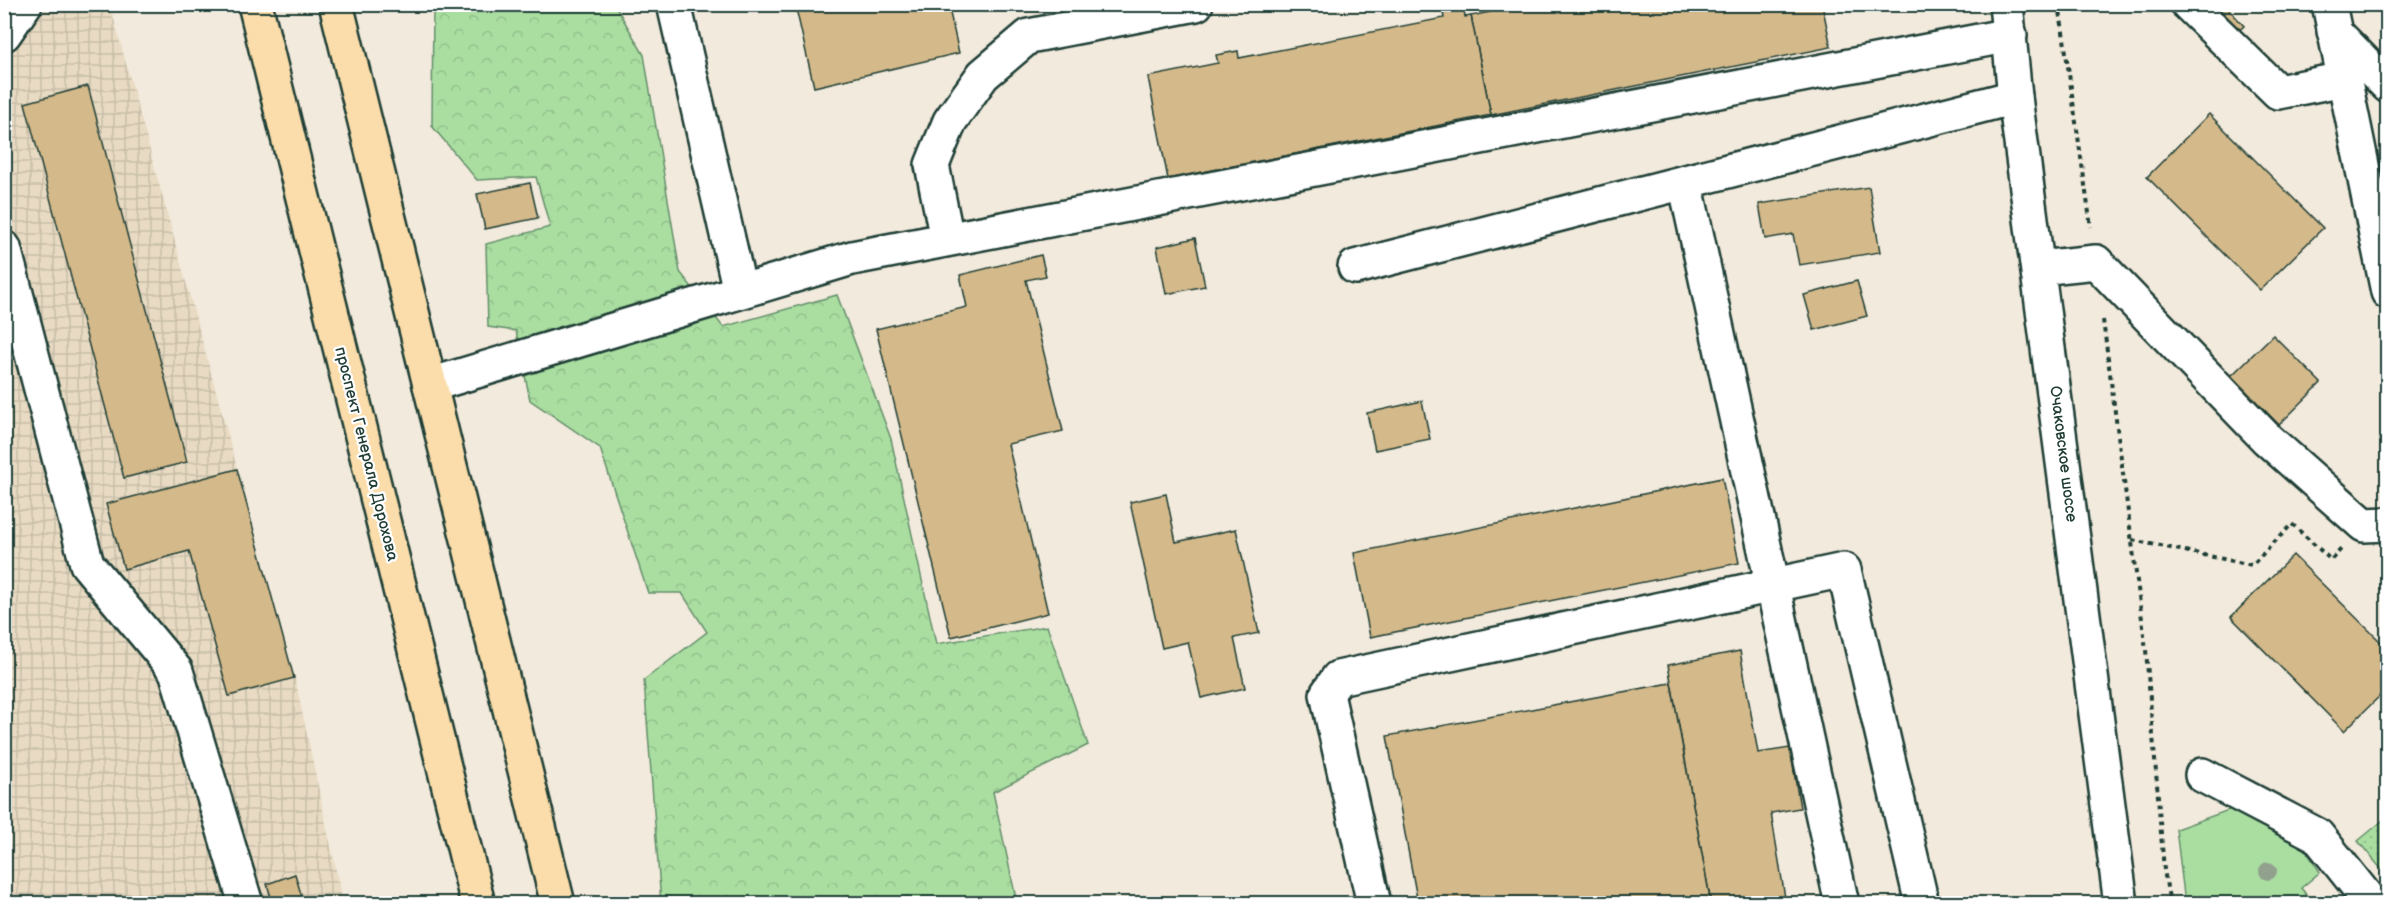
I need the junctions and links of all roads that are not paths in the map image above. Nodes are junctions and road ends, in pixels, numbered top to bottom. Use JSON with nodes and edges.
{"nodes":[{"id":1,"x":25,"y":4,"type":"edge"},
{"id":2,"x":255,"y":4,"type":"edge"},
{"id":3,"x":336,"y":4,"type":"edge"},
{"id":4,"x":674,"y":4,"type":"edge"},
{"id":5,"x":1196,"y":4,"type":"edge"},
{"id":6,"x":2188,"y":4,"type":"edge"},
{"id":7,"x":2332,"y":18,"type":"edge"},
{"id":8,"x":2008,"y":20,"type":"edge"},
{"id":9,"x":4,"y":34,"type":"edge"},
{"id":10,"x":2344,"y":79,"type":"junction"},
{"id":11,"x":2388,"y":86,"type":"edge"},
{"id":12,"x":2015,"y":97,"type":"junction"},
{"id":13,"x":1685,"y":183,"type":"junction"},
{"id":14,"x":947,"y":239,"type":"junction"},
{"id":15,"x":4,"y":248,"type":"edge"},
{"id":16,"x":1354,"y":267,"type":"dead end"},
{"id":17,"x":2039,"y":268,"type":"junction"},
{"id":18,"x":740,"y":291,"type":"junction"},
{"id":19,"x":2388,"y":292,"type":"edge"},
{"id":20,"x":430,"y":385,"type":"junction"},
{"id":21,"x":2376,"y":525,"type":"edge"},
{"id":22,"x":1772,"y":585,"type":"junction"},
{"id":23,"x":2202,"y":775,"type":"dead end"},
{"id":24,"x":246,"y":903,"type":"edge"},
{"id":25,"x":478,"y":903,"type":"edge"},
{"id":26,"x":558,"y":903,"type":"edge"},
{"id":27,"x":1374,"y":903,"type":"edge"},
{"id":28,"x":1842,"y":903,"type":"edge"},
{"id":29,"x":1922,"y":903,"type":"edge"},
{"id":30,"x":2121,"y":903,"type":"edge"},
{"id":31,"x":2372,"y":903,"type":"edge"}],
"edges":[{"from":1,"to":9,"type":"street"},
{"from":2,"to":25,"type":"main road","name":"проспект Генерала Дорохова"},
{"from":3,"to":20,"type":"main road"},
{"from":4,"to":18,"type":"street"},
{"from":5,"to":14,"type":"street"},
{"from":6,"to":10,"type":"street"},
{"from":7,"to":10,"type":"street"},
{"from":7,"to":11,"type":"street"},
{"from":8,"to":12,"type":"street","name":"Очаковское шоссе"},
{"from":8,"to":14,"type":"street"},
{"from":10,"to":19,"type":"street"},
{"from":12,"to":13,"type":"street"},
{"from":12,"to":17,"type":"street","name":"Очаковское шоссе"},
{"from":13,"to":16,"type":"street"},
{"from":13,"to":22,"type":"street"},
{"from":14,"to":18,"type":"street"},
{"from":15,"to":24,"type":"street"},
{"from":17,"to":21,"type":"street"},
{"from":17,"to":30,"type":"street","name":"Очаковское шоссе"},
{"from":18,"to":20,"type":"street"},
{"from":20,"to":26,"type":"main road"},
{"from":22,"to":27,"type":"street"},
{"from":22,"to":28,"type":"street"},
{"from":22,"to":29,"type":"street"},
{"from":23,"to":31,"type":"street"}]}
